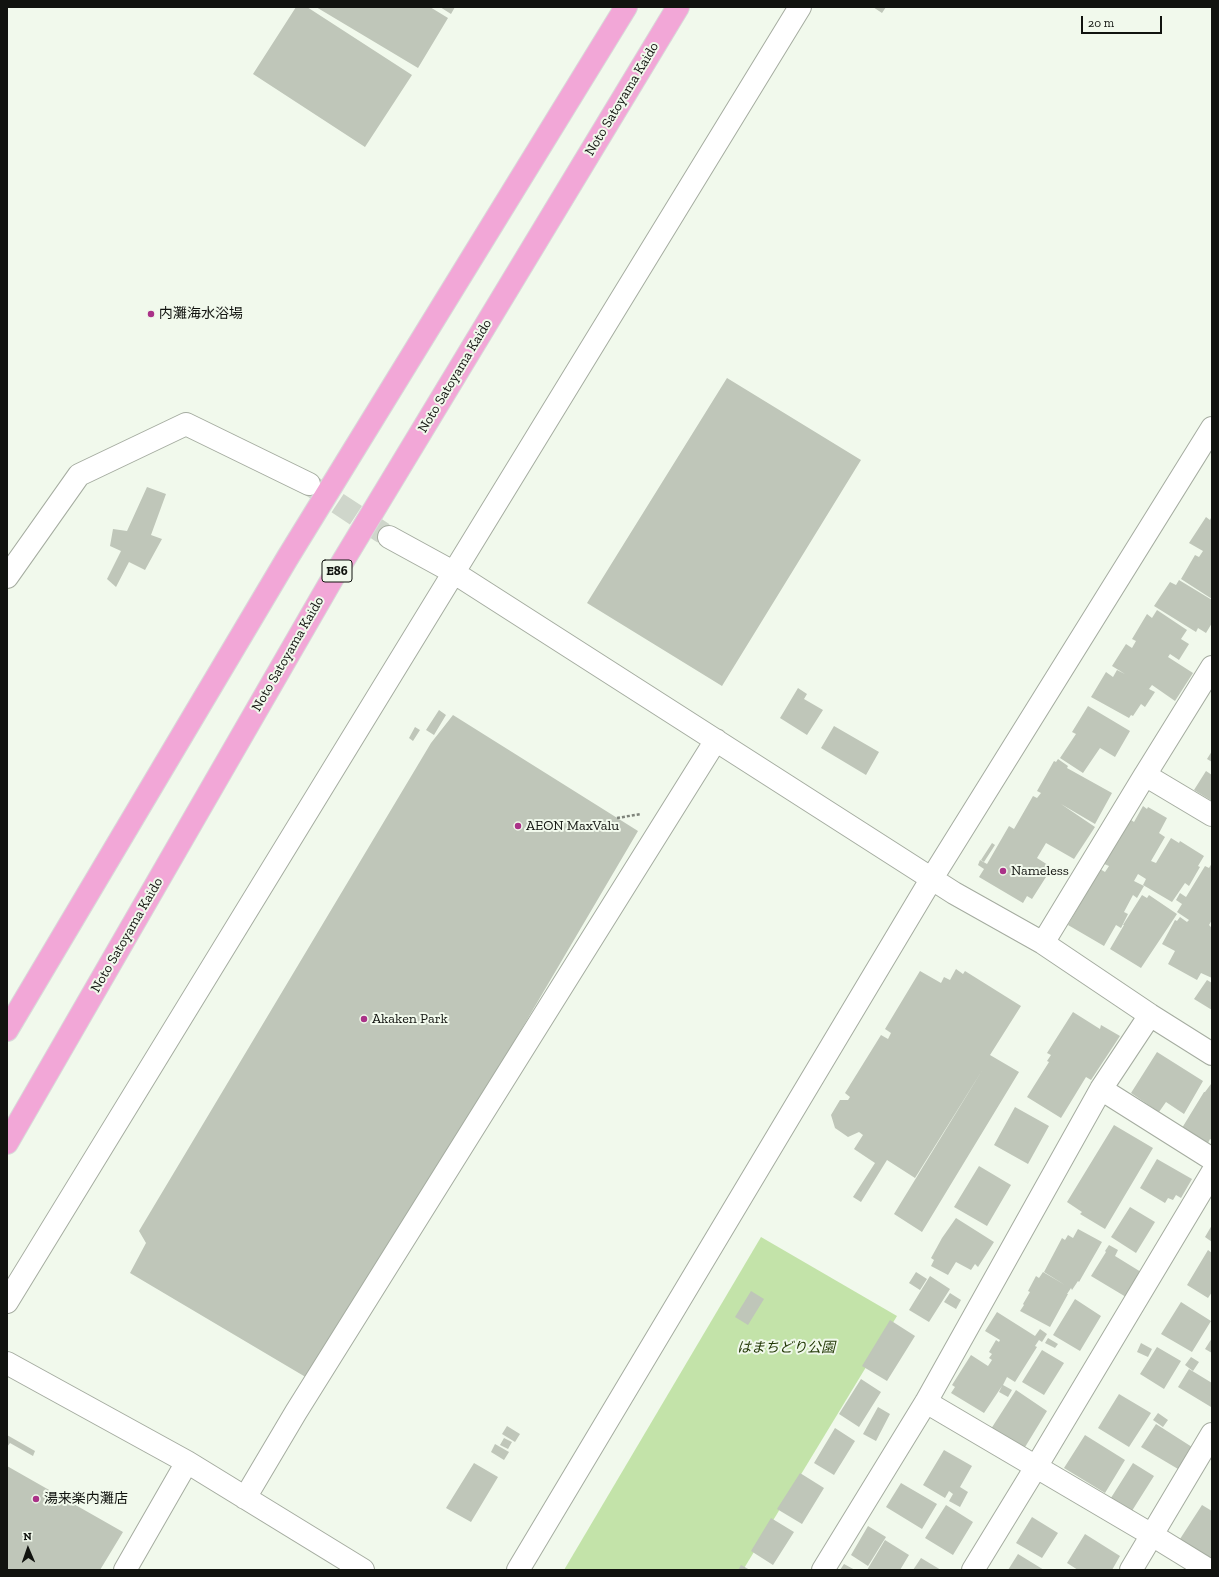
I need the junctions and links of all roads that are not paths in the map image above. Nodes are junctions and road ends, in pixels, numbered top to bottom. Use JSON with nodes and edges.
{"nodes":[{"id":1,"x":626,"y":7,"type":"edge"},
{"id":2,"x":678,"y":7,"type":"edge"},
{"id":3,"x":800,"y":7,"type":"edge"},
{"id":4,"x":1212,"y":428,"type":"edge"},
{"id":5,"x":310,"y":484,"type":"tunnel mouth"},
{"id":6,"x":389,"y":536,"type":"tunnel mouth"},
{"id":7,"x":453,"y":572,"type":"junction"},
{"id":8,"x":7,"y":578,"type":"edge"},
{"id":9,"x":1212,"y":667,"type":"edge"},
{"id":10,"x":716,"y":740,"type":"junction"},
{"id":11,"x":1145,"y":775,"type":"junction"},
{"id":12,"x":1212,"y":815,"type":"edge"},
{"id":13,"x":932,"y":878,"type":"junction"},
{"id":14,"x":1043,"y":943,"type":"junction"},
{"id":15,"x":1150,"y":1015,"type":"junction"},
{"id":16,"x":7,"y":1030,"type":"edge"},
{"id":17,"x":1212,"y":1054,"type":"edge"},
{"id":18,"x":1101,"y":1089,"type":"junction"},
{"id":19,"x":7,"y":1143,"type":"edge"},
{"id":20,"x":1212,"y":1159,"type":"edge"},
{"id":21,"x":1212,"y":1173,"type":"edge"},
{"id":22,"x":7,"y":1302,"type":"edge"},
{"id":23,"x":7,"y":1363,"type":"edge"},
{"id":24,"x":926,"y":1402,"type":"junction"},
{"id":25,"x":1212,"y":1434,"type":"edge"},
{"id":26,"x":187,"y":1462,"type":"junction"},
{"id":27,"x":1036,"y":1467,"type":"junction"},
{"id":28,"x":245,"y":1498,"type":"junction"},
{"id":29,"x":1152,"y":1535,"type":"junction"},
{"id":30,"x":125,"y":1570,"type":"edge"},
{"id":31,"x":363,"y":1570,"type":"edge"},
{"id":32,"x":518,"y":1570,"type":"edge"},
{"id":33,"x":823,"y":1570,"type":"edge"},
{"id":34,"x":973,"y":1570,"type":"edge"},
{"id":35,"x":1131,"y":1570,"type":"edge"},
{"id":36,"x":1209,"y":1570,"type":"edge"}],
"edges":[{"from":1,"to":16,"type":"highway"},
{"from":2,"to":19,"type":"highway","name":"Noto Satoyama Kaido","number":"E86"},
{"from":3,"to":7,"type":"street"},
{"from":4,"to":13,"type":"street"},
{"from":5,"to":8,"type":"street"},
{"from":6,"to":7,"type":"street"},
{"from":7,"to":10,"type":"street"},
{"from":7,"to":22,"type":"street"},
{"from":9,"to":11,"type":"street"},
{"from":10,"to":13,"type":"street"},
{"from":10,"to":28,"type":"street"},
{"from":11,"to":12,"type":"street"},
{"from":11,"to":14,"type":"street"},
{"from":13,"to":14,"type":"street"},
{"from":13,"to":32,"type":"street"},
{"from":14,"to":15,"type":"street"},
{"from":15,"to":17,"type":"street"},
{"from":15,"to":18,"type":"street"},
{"from":18,"to":20,"type":"street"},
{"from":18,"to":24,"type":"street"},
{"from":21,"to":27,"type":"street"},
{"from":23,"to":26,"type":"street"},
{"from":24,"to":27,"type":"street"},
{"from":24,"to":33,"type":"street"},
{"from":25,"to":29,"type":"street"},
{"from":26,"to":28,"type":"street"},
{"from":26,"to":30,"type":"street"},
{"from":27,"to":29,"type":"street"},
{"from":27,"to":34,"type":"street"},
{"from":28,"to":31,"type":"street"},
{"from":29,"to":35,"type":"street"},
{"from":29,"to":36,"type":"street"}]}
